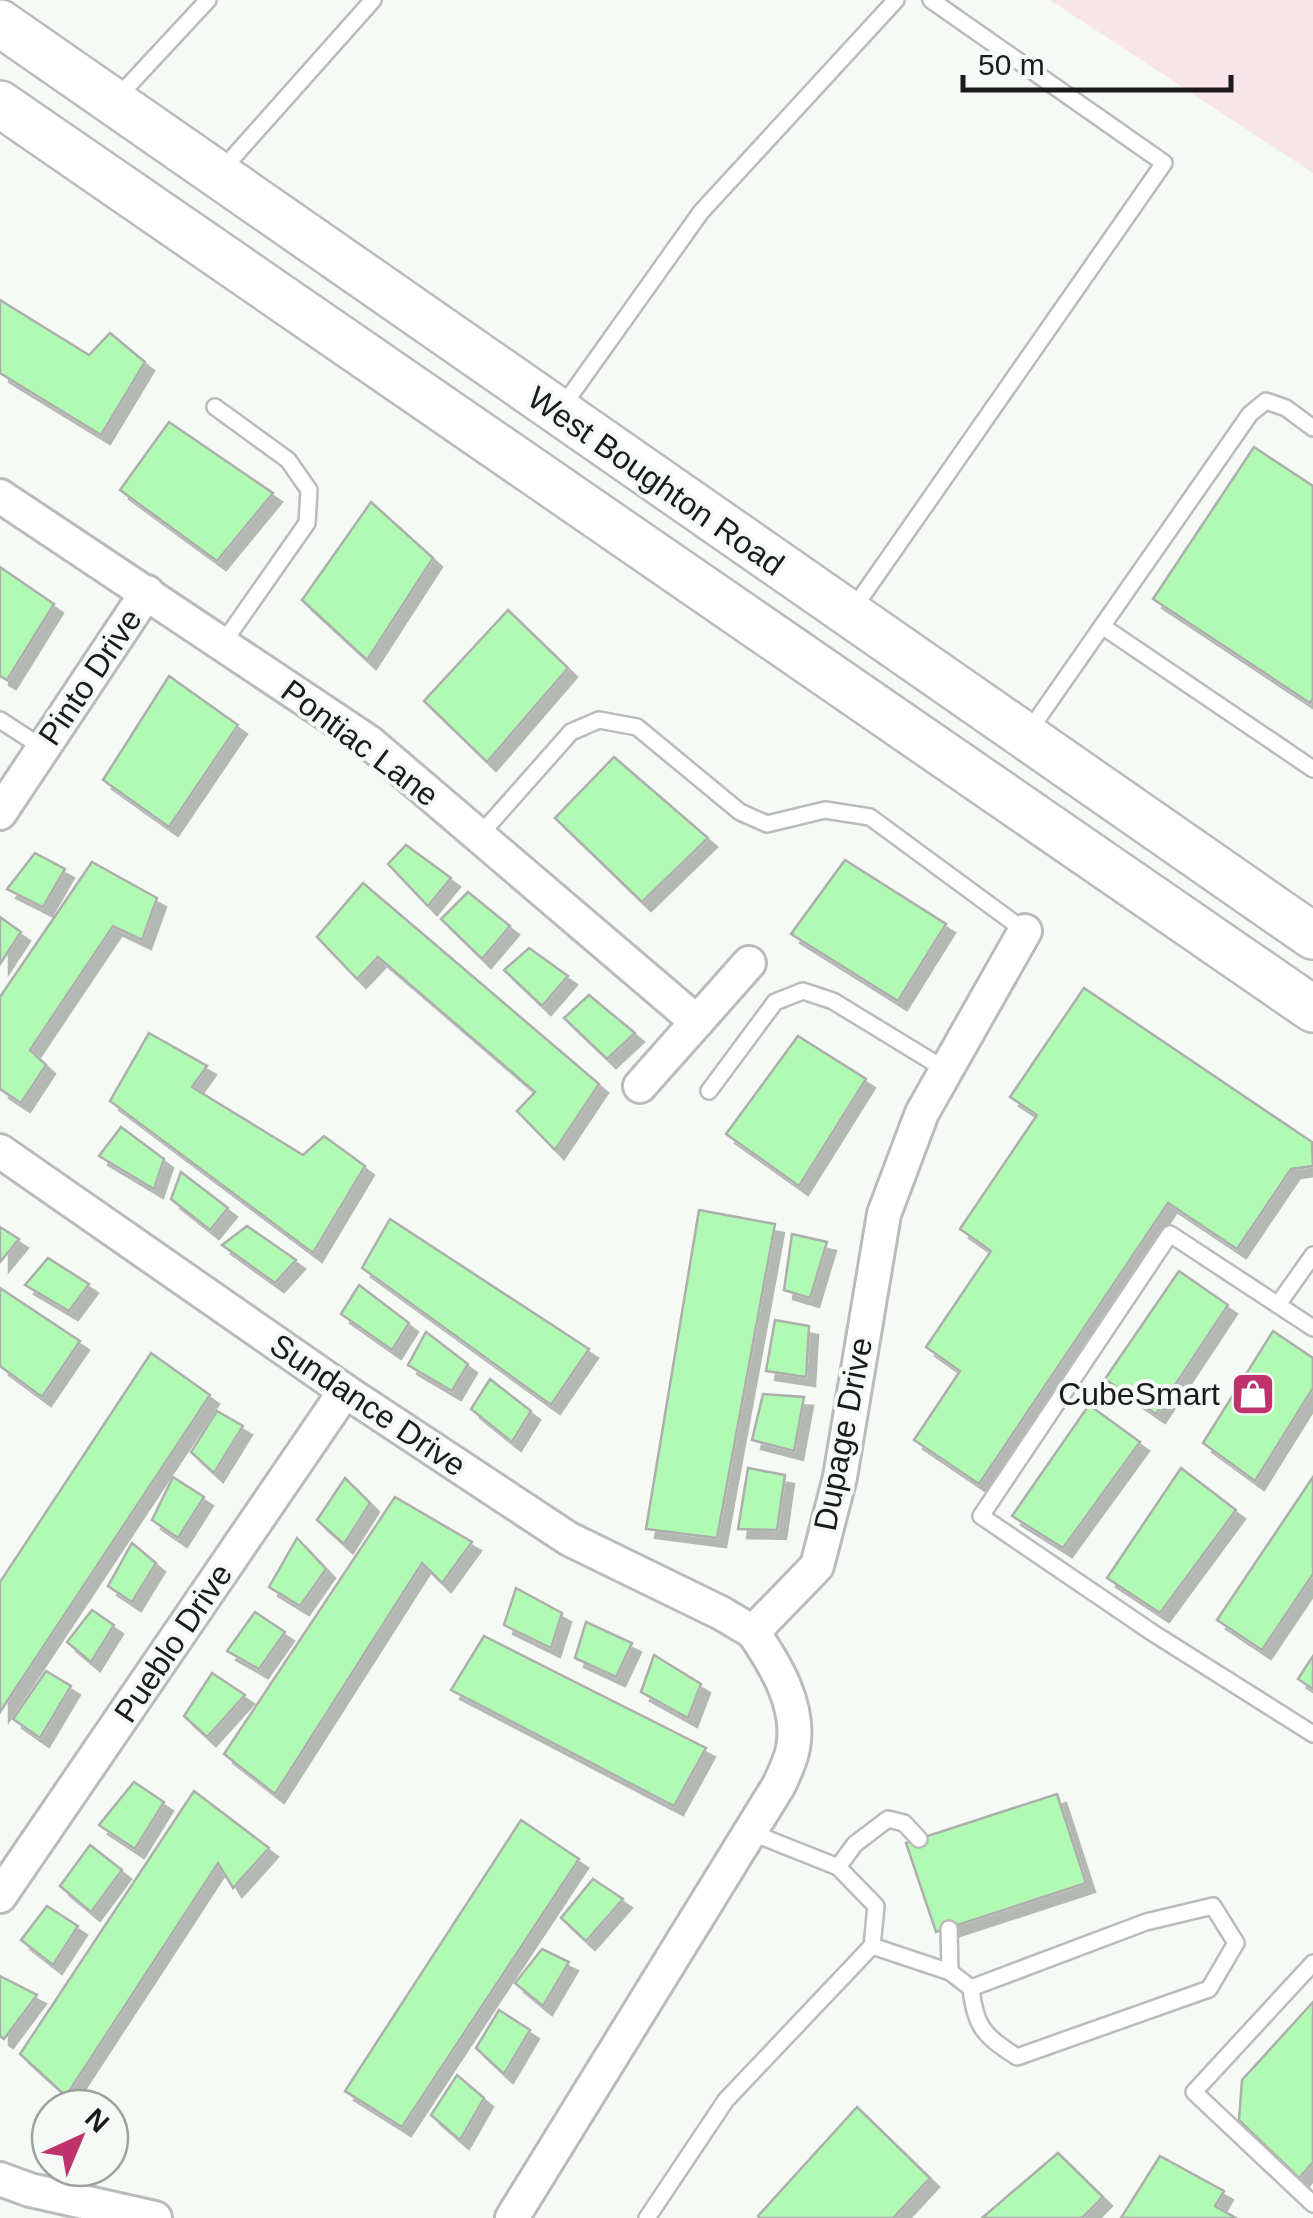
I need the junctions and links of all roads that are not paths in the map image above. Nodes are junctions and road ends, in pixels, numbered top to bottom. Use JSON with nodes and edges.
{"nodes":[{"id":1,"x":208,"y":0,"type":"edge"},
{"id":2,"x":373,"y":0,"type":"edge"},
{"id":3,"x":896,"y":0,"type":"edge"},
{"id":4,"x":931,"y":0,"type":"edge"},
{"id":5,"x":0,"y":23,"type":"edge"},
{"id":6,"x":113,"y":102,"type":"junction"},
{"id":7,"x":0,"y":104,"type":"edge"},
{"id":8,"x":75,"y":156,"type":"junction"},
{"id":9,"x":218,"y":175,"type":"junction"},
{"id":10,"x":214,"y":407,"type":"dead end"},
{"id":11,"x":558,"y":413,"type":"junction"},
{"id":12,"x":1313,"y":428,"type":"edge"},
{"id":13,"x":0,"y":496,"type":"edge"},
{"id":14,"x":147,"y":592,"type":"junction"},
{"id":15,"x":849,"y":616,"type":"junction"},
{"id":16,"x":1102,"y":626,"type":"junction"},
{"id":17,"x":223,"y":643,"type":"junction"},
{"id":18,"x":0,"y":720,"type":"edge"},
{"id":19,"x":1024,"y":738,"type":"junction"},
{"id":20,"x":43,"y":748,"type":"junction"},
{"id":21,"x":1313,"y":770,"type":"edge"},
{"id":22,"x":0,"y":813,"type":"edge"},
{"id":23,"x":479,"y":836,"type":"junction"},
{"id":24,"x":1025,"y":931,"type":"joint"},
{"id":25,"x":1313,"y":936,"type":"edge"},
{"id":26,"x":749,"y":964,"type":"dead end"},
{"id":27,"x":1313,"y":1010,"type":"edge"},
{"id":28,"x":697,"y":1022,"type":"junction"},
{"id":29,"x":946,"y":1070,"type":"junction"},
{"id":30,"x":640,"y":1086,"type":"dead end"},
{"id":31,"x":709,"y":1091,"type":"dead end"},
{"id":32,"x":0,"y":1151,"type":"edge"},
{"id":33,"x":1313,"y":1255,"type":"edge"},
{"id":34,"x":1279,"y":1303,"type":"junction"},
{"id":35,"x":1313,"y":1328,"type":"edge"},
{"id":36,"x":345,"y":1391,"type":"junction"},
{"id":37,"x":752,"y":1632,"type":"junction"},
{"id":38,"x":1313,"y":1734,"type":"edge"},
{"id":39,"x":750,"y":1832,"type":"junction"},
{"id":40,"x":919,"y":1838,"type":"dead end"},
{"id":41,"x":838,"y":1867,"type":"junction"},
{"id":42,"x":0,"y":1896,"type":"edge"},
{"id":43,"x":950,"y":1929,"type":"dead end"},
{"id":44,"x":872,"y":1946,"type":"junction"},
{"id":45,"x":1313,"y":1963,"type":"edge"},
{"id":46,"x":950,"y":1972,"type":"junction"},
{"id":47,"x":970,"y":1988,"type":"junction"},
{"id":48,"x":0,"y":2179,"type":"edge"},
{"id":49,"x":1313,"y":2204,"type":"edge"},
{"id":50,"x":154,"y":2218,"type":"edge"},
{"id":51,"x":512,"y":2218,"type":"edge"},
{"id":52,"x":646,"y":2218,"type":"edge"}],
"edges":[{"from":1,"to":6,"type":"lane"},
{"from":2,"to":9,"type":"lane"},
{"from":3,"to":11,"type":"lane"},
{"from":4,"to":15,"type":"lane"},
{"from":5,"to":6,"type":"main road","name":"West Boughton Road"},
{"from":6,"to":8,"type":"main road"},
{"from":6,"to":9,"type":"main road","name":"West Boughton Road"},
{"from":7,"to":8,"type":"main road","name":"West Boughton Road"},
{"from":8,"to":27,"type":"main road","name":"West Boughton Road"},
{"from":9,"to":11,"type":"main road","name":"West Boughton Road"},
{"from":10,"to":17,"type":"lane"},
{"from":11,"to":15,"type":"main road","name":"West Boughton Road"},
{"from":12,"to":16,"type":"lane"},
{"from":13,"to":14,"type":"street","name":"Pontiac Lane"},
{"from":14,"to":17,"type":"street","name":"Pontiac Lane"},
{"from":14,"to":20,"type":"street","name":"Pinto Drive"},
{"from":15,"to":19,"type":"main road","name":"West Boughton Road"},
{"from":16,"to":19,"type":"lane"},
{"from":16,"to":21,"type":"lane"},
{"from":17,"to":23,"type":"street","name":"Pontiac Lane"},
{"from":18,"to":20,"type":"lane"},
{"from":19,"to":25,"type":"main road","name":"West Boughton Road"},
{"from":20,"to":22,"type":"street","name":"Pinto Drive"},
{"from":23,"to":24,"type":"lane"},
{"from":23,"to":28,"type":"street","name":"Pontiac Lane"},
{"from":24,"to":29,"type":"street","name":"Dupage Drive"},
{"from":26,"to":28,"type":"street"},
{"from":28,"to":30,"type":"street"},
{"from":29,"to":31,"type":"lane"},
{"from":29,"to":37,"type":"street","name":"Dupage Drive"},
{"from":32,"to":36,"type":"street","name":"Sundance Drive"},
{"from":33,"to":34,"type":"lane"},
{"from":34,"to":35,"type":"lane"},
{"from":34,"to":38,"type":"lane"},
{"from":36,"to":37,"type":"street","name":"Sundance Drive"},
{"from":36,"to":42,"type":"street","name":"Pueblo Drive"},
{"from":37,"to":39,"type":"street"},
{"from":39,"to":41,"type":"lane"},
{"from":39,"to":51,"type":"street"},
{"from":40,"to":41,"type":"lane"},
{"from":41,"to":44,"type":"lane"},
{"from":43,"to":46,"type":"lane"},
{"from":44,"to":46,"type":"lane"},
{"from":44,"to":52,"type":"lane"},
{"from":45,"to":49,"type":"lane"},
{"from":46,"to":47,"type":"lane"},
{"from":47,"to":47,"type":"lane"},
{"from":48,"to":50,"type":"street"}]}
